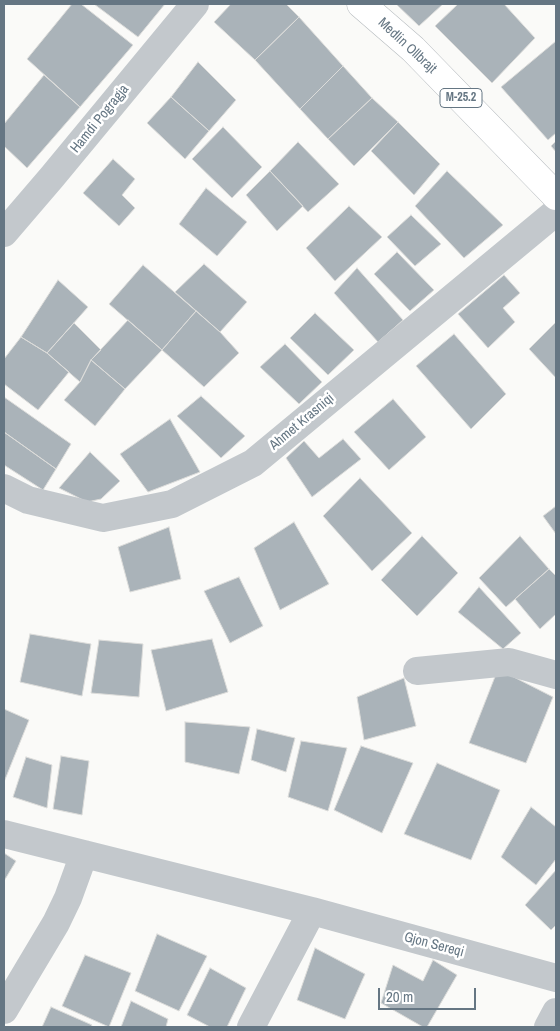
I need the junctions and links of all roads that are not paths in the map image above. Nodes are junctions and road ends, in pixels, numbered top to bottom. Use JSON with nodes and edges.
{"nodes":[{"id":1,"x":195,"y":4,"type":"edge"},
{"id":2,"x":361,"y":4,"type":"edge"},
{"id":3,"x":556,"y":196,"type":"edge"},
{"id":4,"x":556,"y":212,"type":"edge"},
{"id":5,"x":4,"y":233,"type":"edge"},
{"id":6,"x":4,"y":488,"type":"edge"},
{"id":7,"x":417,"y":671,"type":"dead end"},
{"id":8,"x":556,"y":675,"type":"edge"},
{"id":9,"x":4,"y":834,"type":"edge"},
{"id":10,"x":84,"y":854,"type":"junction"},
{"id":11,"x":312,"y":911,"type":"junction"},
{"id":12,"x":556,"y":978,"type":"edge"},
{"id":13,"x":4,"y":1010,"type":"edge"},
{"id":14,"x":556,"y":1012,"type":"edge"},
{"id":15,"x":251,"y":1027,"type":"edge"},
{"id":16,"x":548,"y":1027,"type":"edge"}],
"edges":[{"from":1,"to":5,"type":"street","name":"Hamdi Pogragja"},
{"from":2,"to":3,"type":"main road","name":"Medlin Ollbrajt","number":"M-25.2"},
{"from":4,"to":6,"type":"street","name":"Ahmet Krasniqi"},
{"from":7,"to":8,"type":"street"},
{"from":9,"to":10,"type":"street","name":"Gjon Sereqi"},
{"from":10,"to":11,"type":"street","name":"Gjon Sereqi"},
{"from":10,"to":13,"type":"street"},
{"from":11,"to":12,"type":"street","name":"Gjon Sereqi"},
{"from":11,"to":15,"type":"street"},
{"from":14,"to":16,"type":"street"}]}
